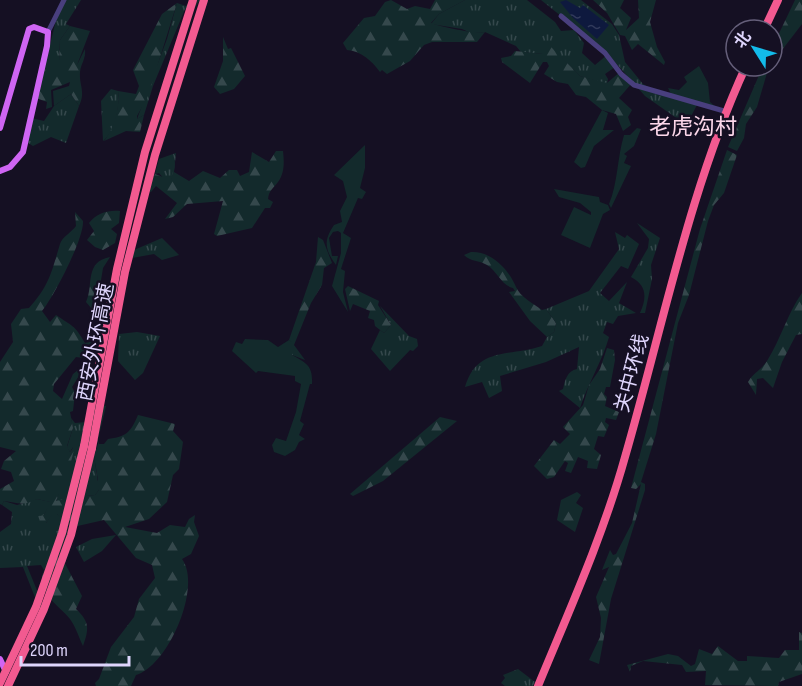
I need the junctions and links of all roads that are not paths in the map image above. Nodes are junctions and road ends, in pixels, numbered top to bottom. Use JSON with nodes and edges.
{"nodes":[{"id":1,"x":64,"y":0,"type":"edge"},
{"id":2,"x":777,"y":0,"type":"edge"},
{"id":3,"x":192,"y":2,"type":"edge"},
{"id":4,"x":203,"y":4,"type":"edge"},
{"id":5,"x":561,"y":16,"type":"dead end"},
{"id":6,"x":768,"y":18,"type":"edge"},
{"id":7,"x":48,"y":32,"type":"junction"},
{"id":8,"x":739,"y":78,"type":"edge"},
{"id":9,"x":740,"y":78,"type":"edge"},
{"id":10,"x":724,"y":111,"type":"junction"},
{"id":11,"x":0,"y":128,"type":"edge"},
{"id":12,"x":0,"y":171,"type":"edge"},
{"id":13,"x":116,"y":296,"type":"junction"},
{"id":14,"x":88,"y":447,"type":"junction"},
{"id":15,"x":0,"y":659,"type":"edge"},
{"id":16,"x":0,"y":683,"type":"edge"},
{"id":17,"x":10,"y":686,"type":"edge"},
{"id":18,"x":536,"y":686,"type":"edge"}],
"edges":[{"from":1,"to":7,"type":"street"},
{"from":2,"to":6,"type":"highway"},
{"from":3,"to":13,"type":"highway","name":"西安外环高速"},
{"from":4,"to":13,"type":"highway","name":"西安外环高速"},
{"from":5,"to":10,"type":"street"},
{"from":7,"to":11,"type":"main road"},
{"from":7,"to":12,"type":"main road"},
{"from":8,"to":10,"type":"highway","name":"关中环线"},
{"from":9,"to":18,"type":"highway","name":"关中环线"},
{"from":10,"to":18,"type":"highway","name":"关中环线"},
{"from":13,"to":14,"type":"highway","name":"西安外环高速"},
{"from":14,"to":16,"type":"highway","name":"西安外环高速","bridge":true},
{"from":14,"to":17,"type":"highway","name":"西安外环高速","bridge":true},
{"from":15,"to":17,"type":"main road"}]}
